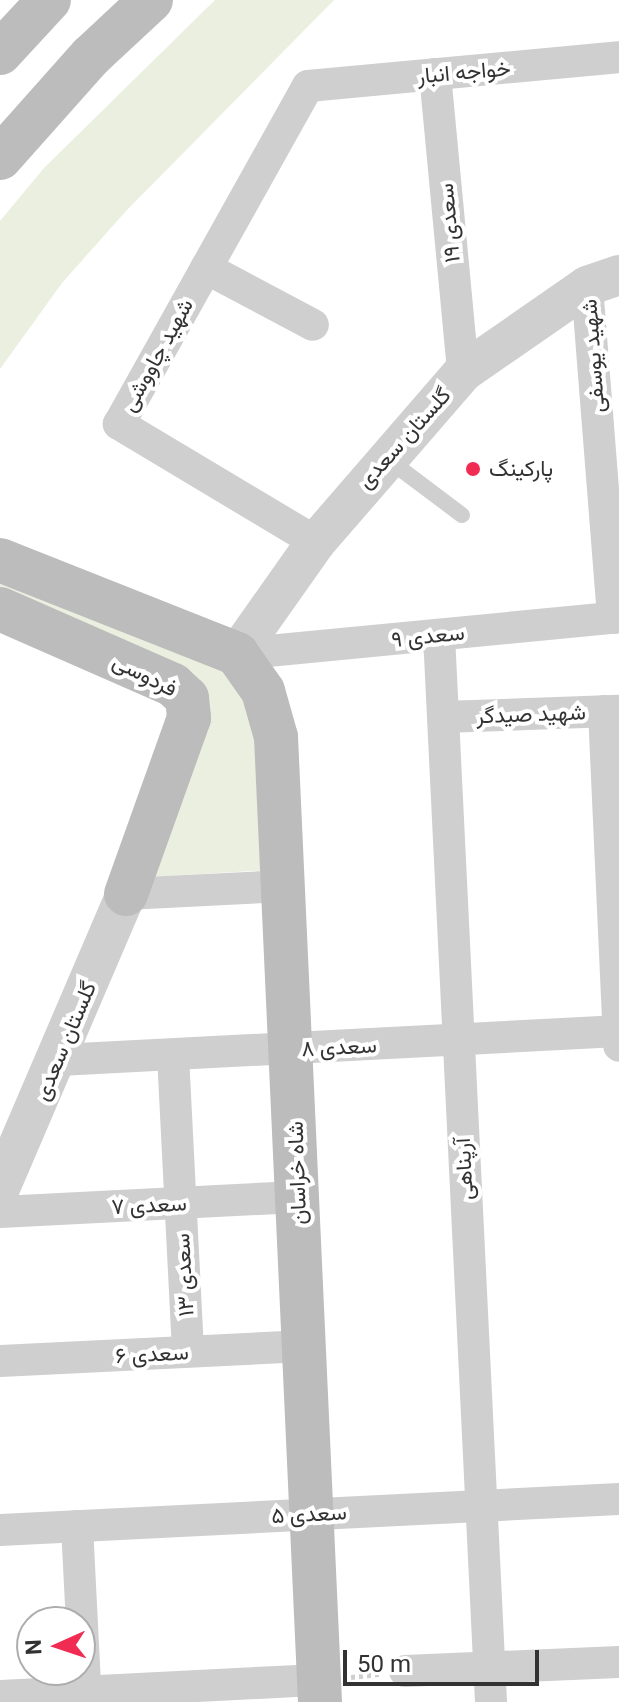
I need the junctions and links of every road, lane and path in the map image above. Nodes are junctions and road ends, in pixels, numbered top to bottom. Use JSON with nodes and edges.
{"nodes":[{"id":1,"x":49,"y":0,"type":"edge"},
{"id":2,"x":151,"y":0,"type":"edge"},
{"id":3,"x":0,"y":53,"type":"edge"},
{"id":4,"x":619,"y":57,"type":"edge"},
{"id":5,"x":435,"y":74,"type":"junction"},
{"id":6,"x":308,"y":86,"type":"joint"},
{"id":7,"x":0,"y":158,"type":"edge"},
{"id":8,"x":206,"y":268,"type":"junction"},
{"id":9,"x":603,"y":281,"type":"edge"},
{"id":10,"x":313,"y":325,"type":"dead end"},
{"id":11,"x":463,"y":372,"type":"junction"},
{"id":12,"x":385,"y":457,"type":"junction"},
{"id":13,"x":462,"y":515,"type":"dead end"},
{"id":14,"x":316,"y":542,"type":"junction"},
{"id":15,"x":0,"y":560,"type":"edge"},
{"id":16,"x":0,"y":609,"type":"edge"},
{"id":17,"x":616,"y":618,"type":"edge"},
{"id":18,"x":439,"y":635,"type":"junction"},
{"id":19,"x":237,"y":654,"type":"junction"},
{"id":20,"x":611,"y":711,"type":"edge"},
{"id":21,"x":443,"y":717,"type":"junction"},
{"id":22,"x":285,"y":886,"type":"junction"},
{"id":23,"x":126,"y":894,"type":"junction"},
{"id":24,"x":619,"y":1031,"type":"edge"},
{"id":25,"x":458,"y":1040,"type":"junction"},
{"id":26,"x":619,"y":1046,"type":"edge"},
{"id":27,"x":292,"y":1050,"type":"junction"},
{"id":28,"x":173,"y":1055,"type":"junction"},
{"id":29,"x":59,"y":1060,"type":"junction"},
{"id":30,"x":0,"y":1188,"type":"edge"},
{"id":31,"x":298,"y":1197,"type":"junction"},
{"id":32,"x":181,"y":1203,"type":"junction"},
{"id":33,"x":0,"y":1212,"type":"edge"},
{"id":34,"x":305,"y":1346,"type":"junction"},
{"id":35,"x":188,"y":1352,"type":"junction"},
{"id":36,"x":0,"y":1361,"type":"edge"},
{"id":37,"x":619,"y":1499,"type":"edge"},
{"id":38,"x":481,"y":1505,"type":"junction"},
{"id":39,"x":312,"y":1514,"type":"junction"},
{"id":40,"x":77,"y":1526,"type":"junction"},
{"id":41,"x":0,"y":1530,"type":"edge"},
{"id":42,"x":619,"y":1662,"type":"edge"},
{"id":43,"x":489,"y":1666,"type":"junction"},
{"id":44,"x":405,"y":1671,"type":"joint"},
{"id":45,"x":319,"y":1691,"type":"edge"},
{"id":46,"x":0,"y":1696,"type":"edge"},
{"id":47,"x":86,"y":1697,"type":"edge"},
{"id":48,"x":491,"y":1702,"type":"edge"}],
"edges":[{"from":1,"to":3,"type":"main road"},
{"from":2,"to":7,"type":"main road"},
{"from":4,"to":5,"type":"street","name":"خواجه انبار"},
{"from":5,"to":6,"type":"street","name":"خواجه انبار"},
{"from":5,"to":11,"type":"street","name":"سعدی ۱۹"},
{"from":6,"to":8,"type":"street","name":"شهید چاووشی"},
{"from":8,"to":10,"type":"street"},
{"from":8,"to":14,"type":"street","name":"شهید چاووشی"},
{"from":9,"to":11,"type":"street","name":"گلستان سعدی"},
{"from":9,"to":17,"type":"street","name":"شهید یوسفی"},
{"from":11,"to":12,"type":"street","name":"گلستان سعدی"},
{"from":12,"to":13,"type":"lane"},
{"from":12,"to":14,"type":"street","name":"گلستان سعدی"},
{"from":14,"to":19,"type":"street","name":"گلستان سعدی"},
{"from":15,"to":19,"type":"main road"},
{"from":16,"to":23,"type":"main road","name":"فردوسی"},
{"from":17,"to":18,"type":"street","name":"سعدی ۹"},
{"from":18,"to":19,"type":"street","name":"سعدی ۹"},
{"from":18,"to":21,"type":"street","name":"آرپناهی"},
{"from":19,"to":22,"type":"main road","name":"شاه خراسان"},
{"from":20,"to":21,"type":"street","name":"شهید صیدگر"},
{"from":20,"to":24,"type":"street"},
{"from":21,"to":25,"type":"street","name":"آرپناهی"},
{"from":22,"to":23,"type":"street"},
{"from":22,"to":27,"type":"main road","name":"شاه خراسان"},
{"from":23,"to":29,"type":"street","name":"گلستان سعدی"},
{"from":24,"to":25,"type":"street","name":"سعدی ۸"},
{"from":24,"to":26,"type":"street"},
{"from":25,"to":27,"type":"street","name":"سعدی ۸"},
{"from":25,"to":38,"type":"street","name":"آرپناهی"},
{"from":27,"to":28,"type":"street","name":"سعدی ۸"},
{"from":27,"to":31,"type":"main road","name":"شاه خراسان"},
{"from":28,"to":29,"type":"street","name":"سعدی ۸"},
{"from":28,"to":32,"type":"street","name":"سعدی ۱۳"},
{"from":29,"to":30,"type":"street","name":"گلستان سعدی"},
{"from":31,"to":32,"type":"street","name":"سعدی ۷"},
{"from":31,"to":34,"type":"main road","name":"شاه خراسان"},
{"from":32,"to":33,"type":"street","name":"سعدی ۷"},
{"from":32,"to":35,"type":"street","name":"سعدی ۱۳"},
{"from":34,"to":35,"type":"street","name":"سعدی ۶"},
{"from":34,"to":39,"type":"main road","name":"شاه خراسان"},
{"from":35,"to":36,"type":"street","name":"سعدی ۶"},
{"from":37,"to":38,"type":"street","name":"سعدی ۵"},
{"from":38,"to":39,"type":"street","name":"سعدی ۵"},
{"from":38,"to":43,"type":"street","name":"آرپناهی"},
{"from":39,"to":40,"type":"street","name":"سعدی ۵"},
{"from":39,"to":45,"type":"main road","name":"شاه خراسان"},
{"from":40,"to":41,"type":"street","name":"سعدی ۵"},
{"from":40,"to":47,"type":"street"},
{"from":42,"to":43,"type":"street"},
{"from":43,"to":44,"type":"street"},
{"from":43,"to":48,"type":"street","name":"آرپناهی"},
{"from":44,"to":45,"type":"path"},
{"from":45,"to":47,"type":"street"},
{"from":46,"to":47,"type":"street"}]}
